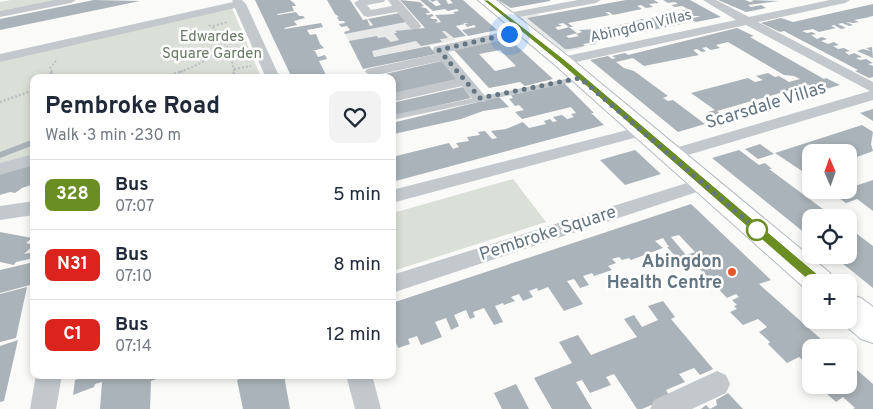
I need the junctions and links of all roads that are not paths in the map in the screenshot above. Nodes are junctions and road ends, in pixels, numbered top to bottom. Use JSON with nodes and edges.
{"nodes":[{"id":1,"x":71,"y":0,"type":"edge"},
{"id":2,"x":380,"y":0,"type":"edge"},
{"id":3,"x":486,"y":0,"type":"edge"},
{"id":4,"x":596,"y":0,"type":"edge"},
{"id":5,"x":708,"y":0,"type":"edge"},
{"id":6,"x":845,"y":0,"type":"edge"},
{"id":7,"x":238,"y":2,"type":"edge"},
{"id":8,"x":396,"y":4,"type":"edge"},
{"id":9,"x":0,"y":14,"type":"edge"},
{"id":10,"x":508,"y":16,"type":"junction"},
{"id":11,"x":748,"y":21,"type":"junction"},
{"id":12,"x":415,"y":26,"type":"dead end"},
{"id":13,"x":526,"y":31,"type":"junction"},
{"id":14,"x":445,"y":56,"type":"junction"},
{"id":15,"x":0,"y":58,"type":"edge"},
{"id":16,"x":562,"y":61,"type":"junction"},
{"id":17,"x":372,"y":72,"type":"dead end"},
{"id":18,"x":271,"y":74,"type":"edge"},
{"id":19,"x":580,"y":78,"type":"junction"},
{"id":20,"x":466,"y":81,"type":"junction"},
{"id":21,"x":873,"y":88,"type":"edge"},
{"id":22,"x":873,"y":95,"type":"edge"},
{"id":23,"x":396,"y":97,"type":"edge"},
{"id":24,"x":480,"y":98,"type":"junction"},
{"id":25,"x":396,"y":117,"type":"edge"},
{"id":26,"x":643,"y":131,"type":"junction"},
{"id":27,"x":671,"y":155,"type":"junction"},
{"id":28,"x":30,"y":160,"type":"edge"},
{"id":29,"x":0,"y":169,"type":"edge"},
{"id":30,"x":704,"y":184,"type":"junction"},
{"id":31,"x":396,"y":196,"type":"edge"},
{"id":32,"x":30,"y":209,"type":"edge"},
{"id":33,"x":0,"y":213,"type":"edge"},
{"id":34,"x":810,"y":274,"type":"edge"},
{"id":35,"x":396,"y":283,"type":"edge"},
{"id":36,"x":857,"y":315,"type":"edge"},
{"id":37,"x":873,"y":328,"type":"edge"},
{"id":38,"x":48,"y":379,"type":"edge"},
{"id":39,"x":360,"y":379,"type":"edge"},
{"id":40,"x":717,"y":384,"type":"dead end"},
{"id":41,"x":43,"y":409,"type":"edge"},
{"id":42,"x":368,"y":409,"type":"edge"},
{"id":43,"x":663,"y":409,"type":"edge"}],
"edges":[{"from":1,"to":9,"type":"street"},
{"from":2,"to":8,"type":"street"},
{"from":3,"to":10,"type":"main road"},
{"from":4,"to":10,"type":"street"},
{"from":5,"to":11,"type":"street"},
{"from":6,"to":11,"type":"street","name":"Abingdon Villas"},
{"from":7,"to":15,"type":"street"},
{"from":7,"to":18,"type":"street"},
{"from":8,"to":12,"type":"street"},
{"from":10,"to":13,"type":"main road"},
{"from":11,"to":16,"type":"street","name":"Abingdon Villas"},
{"from":11,"to":21,"type":"street"},
{"from":13,"to":14,"type":"street"},
{"from":13,"to":16,"type":"main road"},
{"from":14,"to":17,"type":"street"},
{"from":14,"to":20,"type":"street"},
{"from":16,"to":19,"type":"main road"},
{"from":19,"to":24,"type":"lane"},
{"from":19,"to":26,"type":"main road"},
{"from":20,"to":23,"type":"street"},
{"from":20,"to":24,"type":"street"},
{"from":22,"to":27,"type":"street","name":"Scarsdale Villas"},
{"from":24,"to":25,"type":"lane"},
{"from":26,"to":27,"type":"main road"},
{"from":26,"to":31,"type":"street"},
{"from":27,"to":30,"type":"main road"},
{"from":28,"to":29,"type":"street"},
{"from":30,"to":34,"type":"main road"},
{"from":30,"to":35,"type":"street","name":"Pembroke Square"},
{"from":32,"to":33,"type":"street"},
{"from":36,"to":37,"type":"main road"},
{"from":38,"to":41,"type":"street"},
{"from":39,"to":42,"type":"street"},
{"from":40,"to":43,"type":"street"}]}
